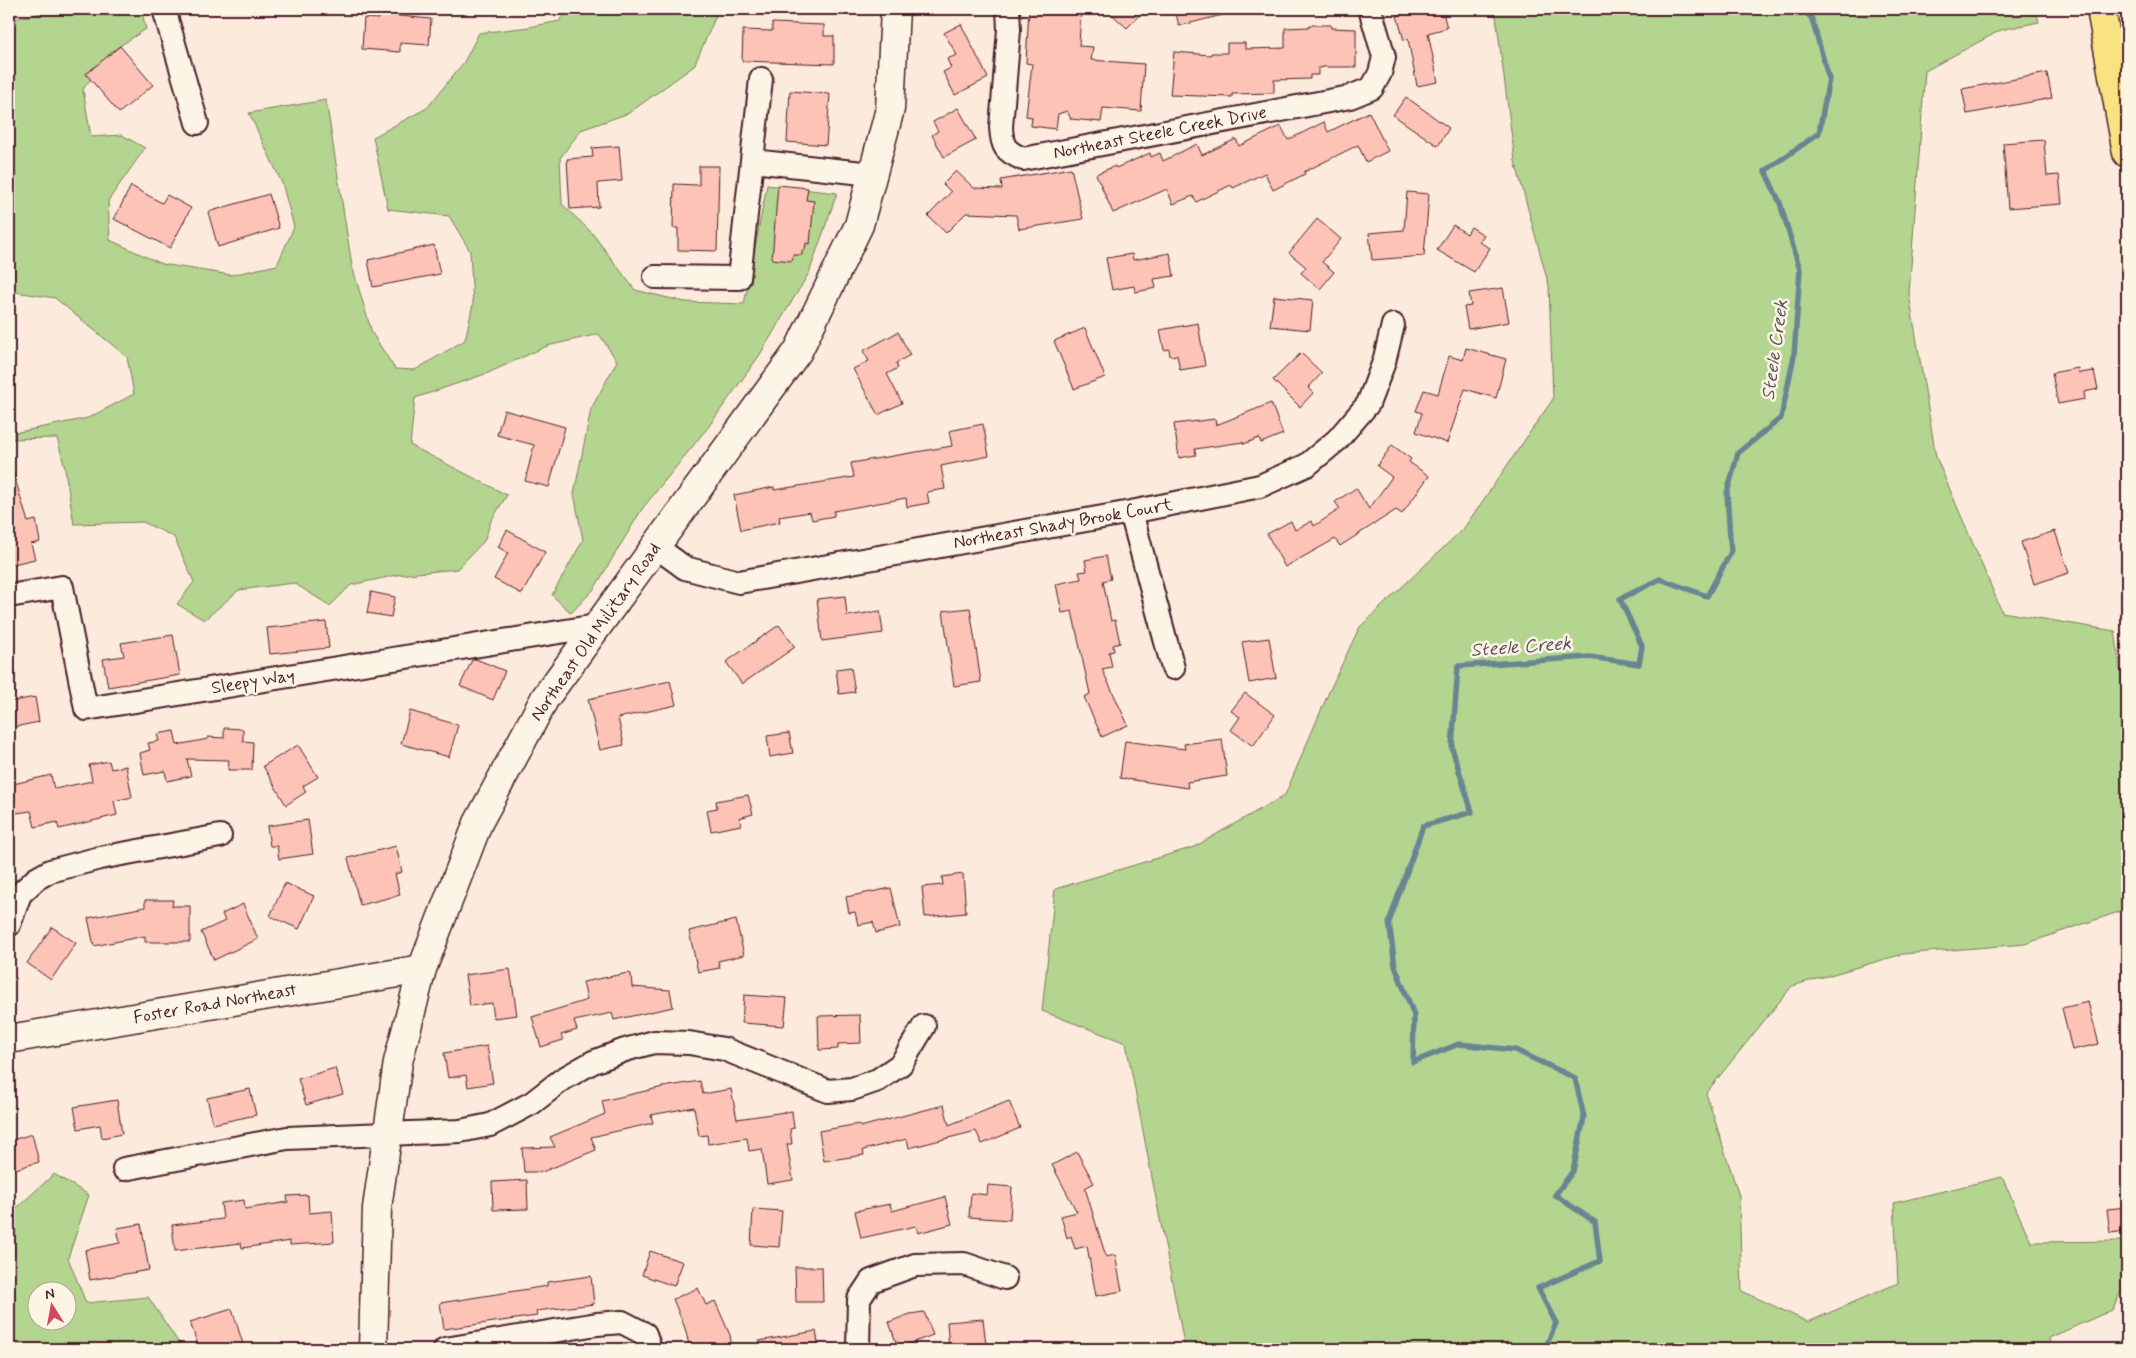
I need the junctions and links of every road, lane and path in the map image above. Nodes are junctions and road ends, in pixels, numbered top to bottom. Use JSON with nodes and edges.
{"nodes":[{"id":1,"x":164,"y":9,"type":"edge"},
{"id":2,"x":895,"y":9,"type":"edge"},
{"id":3,"x":1008,"y":9,"type":"edge"},
{"id":4,"x":1370,"y":9,"type":"edge"},
{"id":5,"x":2101,"y":9,"type":"edge"},
{"id":6,"x":2118,"y":52,"type":"edge"},
{"id":7,"x":762,"y":79,"type":"dead end"},
{"id":8,"x":197,"y":123,"type":"dead end"},
{"id":9,"x":2127,"y":153,"type":"edge"},
{"id":10,"x":752,"y":161,"type":"junction"},
{"id":11,"x":872,"y":174,"type":"junction"},
{"id":12,"x":655,"y":278,"type":"dead end"},
{"id":13,"x":1393,"y":325,"type":"dead end"},
{"id":14,"x":1131,"y":512,"type":"junction"},
{"id":15,"x":655,"y":546,"type":"junction"},
{"id":16,"x":9,"y":596,"type":"edge"},
{"id":17,"x":596,"y":626,"type":"junction"},
{"id":18,"x":1173,"y":668,"type":"dead end"},
{"id":19,"x":220,"y":836,"type":"dead end"},
{"id":20,"x":9,"y":925,"type":"edge"},
{"id":21,"x":422,"y":969,"type":"junction"},
{"id":22,"x":924,"y":1026,"type":"dead end"},
{"id":23,"x":9,"y":1039,"type":"edge"},
{"id":24,"x":386,"y":1134,"type":"junction"},
{"id":25,"x":124,"y":1169,"type":"dead end"},
{"id":26,"x":1005,"y":1278,"type":"dead end"},
{"id":27,"x":373,"y":1349,"type":"edge"},
{"id":28,"x":446,"y":1349,"type":"edge"},
{"id":29,"x":650,"y":1349,"type":"edge"},
{"id":30,"x":858,"y":1349,"type":"edge"}],
"edges":[{"from":1,"to":8,"type":"street"},
{"from":2,"to":11,"type":"street","name":"Northeast Old Military Road"},
{"from":3,"to":4,"type":"street","name":"Northeast Steele Creek Drive"},
{"from":5,"to":6,"type":"main road"},
{"from":6,"to":9,"type":"main road"},
{"from":7,"to":10,"type":"street"},
{"from":10,"to":11,"type":"street"},
{"from":10,"to":12,"type":"street"},
{"from":11,"to":15,"type":"street","name":"Northeast Old Military Road"},
{"from":13,"to":14,"type":"street","name":"Northeast Shady Brook Court"},
{"from":14,"to":15,"type":"street","name":"Northeast Shady Brook Court"},
{"from":14,"to":18,"type":"street"},
{"from":15,"to":17,"type":"street","name":"Northeast Old Military Road"},
{"from":16,"to":17,"type":"street","name":"Sleepy Way"},
{"from":17,"to":21,"type":"street","name":"Northeast Old Military Road"},
{"from":19,"to":20,"type":"street"},
{"from":21,"to":23,"type":"street","name":"Foster Road Northeast"},
{"from":21,"to":24,"type":"street","name":"Northeast Old Military Road"},
{"from":22,"to":24,"type":"street"},
{"from":24,"to":25,"type":"street"},
{"from":24,"to":27,"type":"street","name":"Northeast Old Military Road"},
{"from":26,"to":30,"type":"street"},
{"from":28,"to":29,"type":"street"}]}
